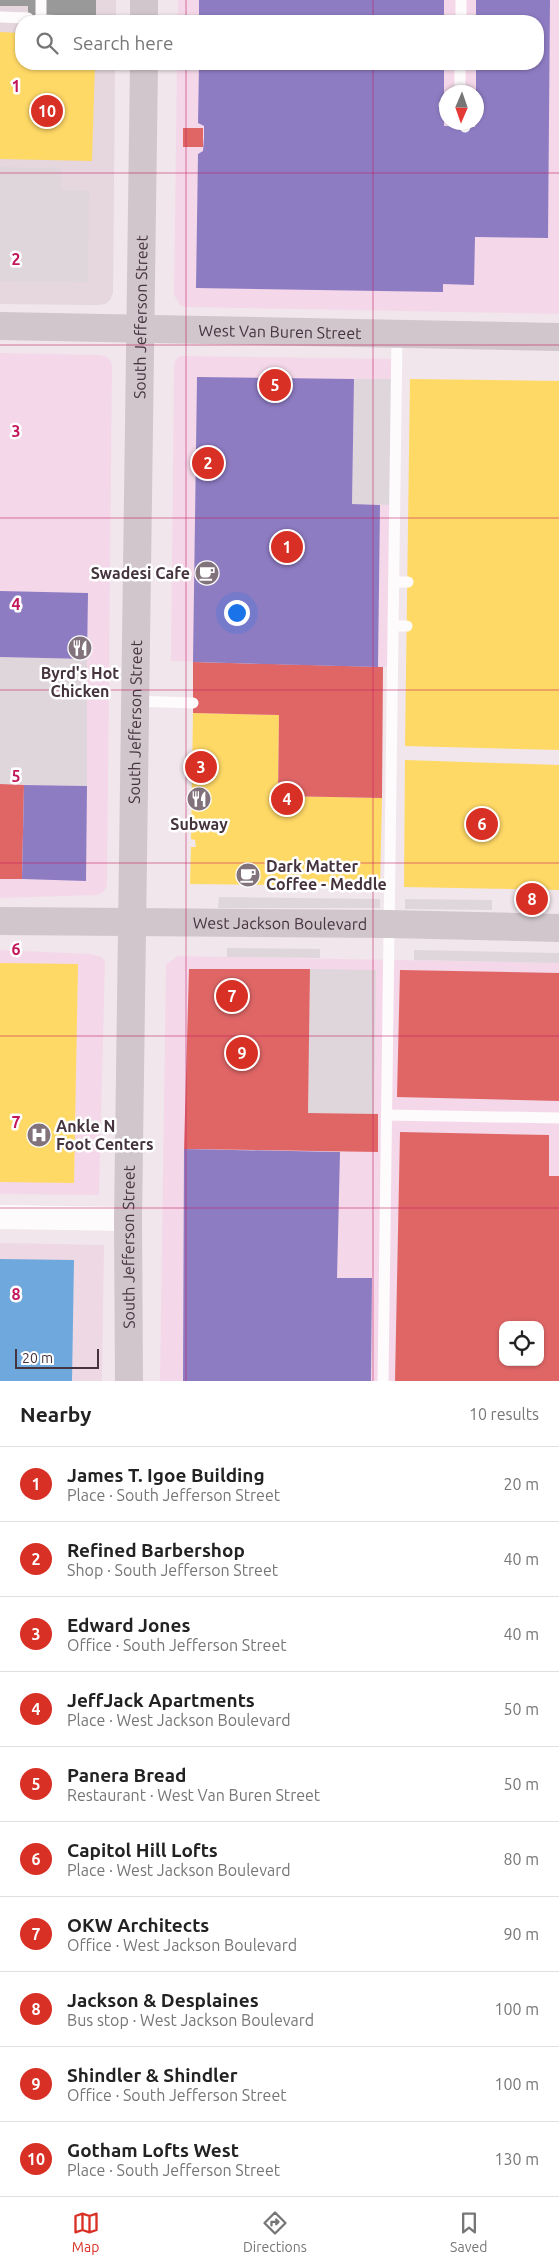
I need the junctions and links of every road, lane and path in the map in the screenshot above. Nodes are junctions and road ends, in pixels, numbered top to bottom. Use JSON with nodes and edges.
{"nodes":[{"id":1,"x":41,"y":0,"type":"edge"},
{"id":2,"x":144,"y":0,"type":"edge"},
{"id":3,"x":461,"y":0,"type":"edge"},
{"id":4,"x":41,"y":15,"type":"edge"},
{"id":5,"x":144,"y":15,"type":"edge"},
{"id":6,"x":461,"y":15,"type":"edge"},
{"id":7,"x":0,"y":17,"type":"edge"},
{"id":8,"x":15,"y":18,"type":"edge"},
{"id":9,"x":144,"y":70,"type":"edge"},
{"id":10,"x":460,"y":70,"type":"edge"},
{"id":11,"x":460,"y":85,"type":"edge"},
{"id":12,"x":0,"y":326,"type":"edge"},
{"id":13,"x":140,"y":328,"type":"junction"},
{"id":14,"x":397,"y":334,"type":"junction"},
{"id":15,"x":559,"y":337,"type":"edge"},
{"id":16,"x":394,"y":582,"type":"junction"},
{"id":17,"x":408,"y":582,"type":"dead end"},
{"id":18,"x":393,"y":626,"type":"junction"},
{"id":19,"x":408,"y":626,"type":"dead end"},
{"id":20,"x":135,"y":701,"type":"junction"},
{"id":21,"x":193,"y":703,"type":"dead end"},
{"id":22,"x":0,"y":921,"type":"edge"},
{"id":23,"x":132,"y":923,"type":"junction"},
{"id":24,"x":389,"y":924,"type":"junction"},
{"id":25,"x":559,"y":928,"type":"edge"},
{"id":26,"x":386,"y":1115,"type":"junction"},
{"id":27,"x":559,"y":1118,"type":"edge"},
{"id":28,"x":0,"y":1217,"type":"edge"},
{"id":29,"x":128,"y":1219,"type":"junction"},
{"id":30,"x":129,"y":1381,"type":"edge"},
{"id":31,"x":383,"y":1381,"type":"edge"}],
"edges":[{"from":1,"to":4,"type":"lane"},
{"from":2,"to":5,"type":"main road"},
{"from":3,"to":6,"type":"lane"},
{"from":7,"to":8,"type":"lane"},
{"from":9,"to":13,"type":"main road","name":"South Jefferson Street"},
{"from":10,"to":11,"type":"lane"},
{"from":12,"to":13,"type":"main road","name":"West Van Buren Street"},
{"from":13,"to":14,"type":"main road","name":"West Van Buren Street"},
{"from":13,"to":20,"type":"main road","name":"South Jefferson Street"},
{"from":14,"to":15,"type":"main road","name":"West Van Buren Street"},
{"from":14,"to":16,"type":"lane"},
{"from":16,"to":17,"type":"lane"},
{"from":16,"to":18,"type":"lane"},
{"from":18,"to":19,"type":"lane"},
{"from":18,"to":24,"type":"lane"},
{"from":20,"to":21,"type":"lane"},
{"from":20,"to":23,"type":"main road","name":"South Jefferson Street"},
{"from":22,"to":23,"type":"main road","name":"West Jackson Boulevard"},
{"from":23,"to":24,"type":"main road","name":"West Jackson Boulevard"},
{"from":23,"to":29,"type":"main road","name":"South Jefferson Street"},
{"from":24,"to":25,"type":"main road","name":"West Jackson Boulevard"},
{"from":24,"to":26,"type":"lane"},
{"from":26,"to":27,"type":"lane"},
{"from":26,"to":31,"type":"lane"},
{"from":28,"to":29,"type":"street"},
{"from":29,"to":30,"type":"main road","name":"South Jefferson Street"}]}
